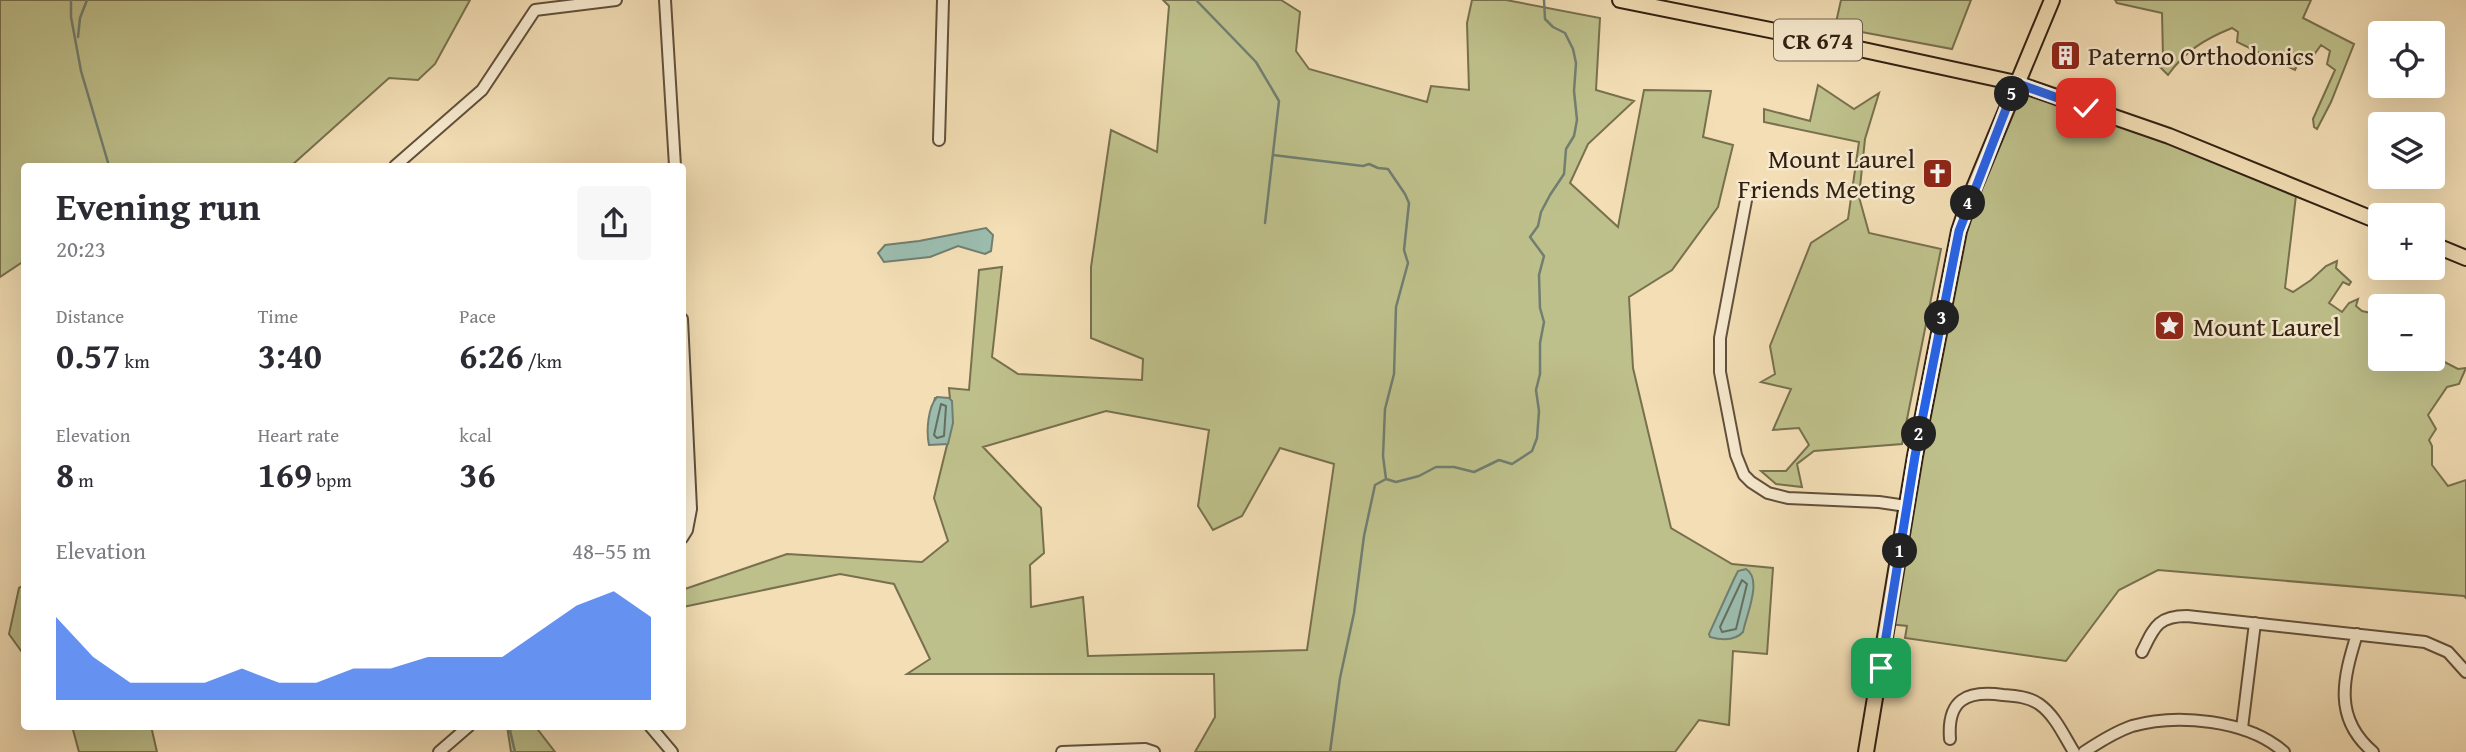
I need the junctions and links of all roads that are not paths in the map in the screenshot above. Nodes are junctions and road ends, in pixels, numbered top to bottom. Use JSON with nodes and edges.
{"nodes":[{"id":1,"x":615,"y":0,"type":"edge"},
{"id":2,"x":665,"y":0,"type":"edge"},
{"id":3,"x":943,"y":0,"type":"edge"},
{"id":4,"x":1620,"y":0,"type":"edge"},
{"id":5,"x":2052,"y":0,"type":"edge"},
{"id":6,"x":2016,"y":83,"type":"junction"},
{"id":7,"x":939,"y":140,"type":"dead end"},
{"id":8,"x":398,"y":163,"type":"edge"},
{"id":9,"x":675,"y":163,"type":"edge"},
{"id":10,"x":1748,"y":195,"type":"dead end"},
{"id":11,"x":2368,"y":217,"type":"edge"},
{"id":12,"x":2445,"y":249,"type":"edge"},
{"id":13,"x":2466,"y":258,"type":"edge"},
{"id":14,"x":686,"y":406,"type":"edge"},
{"id":15,"x":1906,"y":506,"type":"junction"},
{"id":16,"x":686,"y":532,"type":"edge"},
{"id":17,"x":2255,"y":623,"type":"junction"},
{"id":18,"x":2357,"y":634,"type":"junction"},
{"id":19,"x":2142,"y":652,"type":"dead end"},
{"id":20,"x":2466,"y":672,"type":"edge"},
{"id":21,"x":2242,"y":728,"type":"junction"},
{"id":22,"x":464,"y":730,"type":"edge"},
{"id":23,"x":653,"y":730,"type":"edge"},
{"id":24,"x":1950,"y":739,"type":"dead end"},
{"id":25,"x":439,"y":752,"type":"edge"},
{"id":26,"x":672,"y":752,"type":"edge"},
{"id":27,"x":1062,"y":752,"type":"edge"},
{"id":28,"x":1154,"y":752,"type":"edge"},
{"id":29,"x":1866,"y":752,"type":"edge"},
{"id":30,"x":2074,"y":752,"type":"edge"},
{"id":31,"x":2084,"y":752,"type":"edge"},
{"id":32,"x":2284,"y":752,"type":"edge"},
{"id":33,"x":2373,"y":752,"type":"edge"}],
"edges":[{"from":1,"to":8,"type":"street"},
{"from":2,"to":9,"type":"street"},
{"from":3,"to":7,"type":"street"},
{"from":4,"to":6,"type":"main road","number":"CR 674"},
{"from":5,"to":6,"type":"main road"},
{"from":6,"to":11,"type":"main road","number":"CR 674"},
{"from":6,"to":15,"type":"main road"},
{"from":10,"to":15,"type":"street"},
{"from":12,"to":13,"type":"main road"},
{"from":14,"to":16,"type":"street"},
{"from":15,"to":29,"type":"main road"},
{"from":17,"to":18,"type":"street"},
{"from":17,"to":19,"type":"street"},
{"from":17,"to":21,"type":"street"},
{"from":18,"to":20,"type":"street"},
{"from":18,"to":33,"type":"street"},
{"from":21,"to":31,"type":"street"},
{"from":21,"to":32,"type":"street"},
{"from":22,"to":25,"type":"street"},
{"from":23,"to":26,"type":"street"},
{"from":24,"to":30,"type":"street"},
{"from":27,"to":28,"type":"street"}]}
